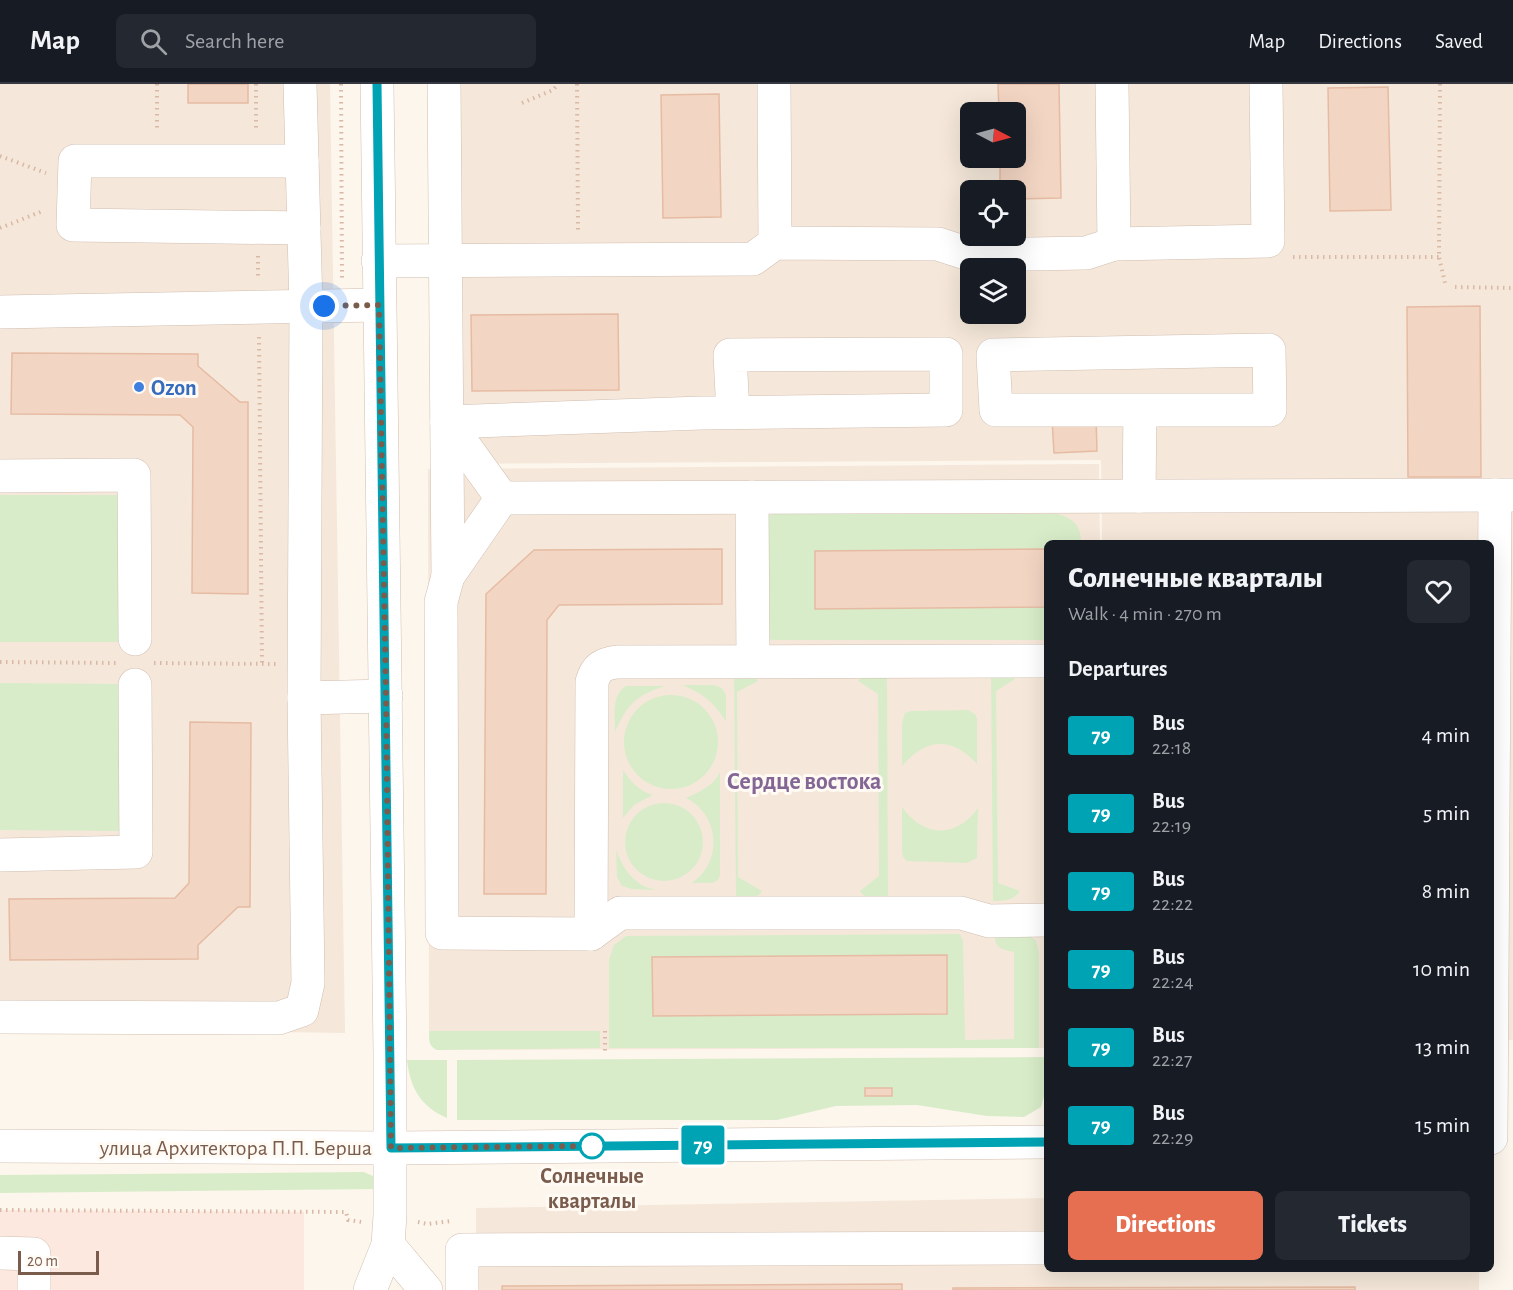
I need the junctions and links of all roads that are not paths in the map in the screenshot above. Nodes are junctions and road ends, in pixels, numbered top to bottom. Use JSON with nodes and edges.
{"nodes":[{"id":1,"x":300,"y":84,"type":"edge"},
{"id":2,"x":377,"y":84,"type":"edge"},
{"id":3,"x":444,"y":84,"type":"edge"},
{"id":4,"x":774,"y":84,"type":"edge"},
{"id":5,"x":1112,"y":84,"type":"edge"},
{"id":6,"x":1266,"y":84,"type":"edge"},
{"id":7,"x":302,"y":161,"type":"junction"},
{"id":8,"x":304,"y":228,"type":"junction"},
{"id":9,"x":775,"y":243,"type":"junction"},
{"id":10,"x":1114,"y":244,"type":"junction"},
{"id":11,"x":378,"y":261,"type":"junction"},
{"id":12,"x":444,"y":261,"type":"junction"},
{"id":13,"x":379,"y":305,"type":"junction"},
{"id":14,"x":306,"y":307,"type":"junction"},
{"id":15,"x":0,"y":312,"type":"edge"},
{"id":16,"x":1140,"y":410,"type":"junction"},
{"id":17,"x":732,"y":412,"type":"junction"},
{"id":18,"x":447,"y":422,"type":"junction"},
{"id":19,"x":0,"y":476,"type":"edge"},
{"id":20,"x":1504,"y":495,"type":"edge"},
{"id":21,"x":1139,"y":496,"type":"junction"},
{"id":22,"x":752,"y":497,"type":"junction"},
{"id":23,"x":502,"y":498,"type":"junction"},
{"id":24,"x":447,"y":576,"type":"junction"},
{"id":25,"x":1499,"y":638,"type":"edge"},
{"id":26,"x":135,"y":639,"type":"dead end"},
{"id":27,"x":1044,"y":661,"type":"edge"},
{"id":28,"x":753,"y":662,"type":"junction"},
{"id":29,"x":135,"y":685,"type":"dead end"},
{"id":30,"x":386,"y":696,"type":"junction"},
{"id":31,"x":304,"y":698,"type":"junction"},
{"id":32,"x":0,"y":855,"type":"edge"},
{"id":33,"x":1499,"y":914,"type":"edge"},
{"id":34,"x":1044,"y":920,"type":"edge"},
{"id":35,"x":591,"y":934,"type":"junction"},
{"id":36,"x":0,"y":1017,"type":"edge"},
{"id":37,"x":1494,"y":1054,"type":"edge"},
{"id":38,"x":1494,"y":1138,"type":"edge"},
{"id":39,"x":1513,"y":1138,"type":"edge"},
{"id":40,"x":1044,"y":1142,"type":"edge"},
{"id":41,"x":0,"y":1146,"type":"edge"},
{"id":42,"x":391,"y":1148,"type":"junction"},
{"id":43,"x":389,"y":1230,"type":"junction"},
{"id":44,"x":1044,"y":1248,"type":"edge"},
{"id":45,"x":0,"y":1254,"type":"edge"},
{"id":46,"x":34,"y":1290,"type":"edge"},
{"id":47,"x":370,"y":1290,"type":"edge"},
{"id":48,"x":426,"y":1290,"type":"edge"},
{"id":49,"x":462,"y":1290,"type":"edge"}],
"edges":[{"from":1,"to":7,"type":"street"},
{"from":2,"to":11,"type":"street"},
{"from":3,"to":12,"type":"street"},
{"from":4,"to":9,"type":"street"},
{"from":5,"to":10,"type":"street"},
{"from":6,"to":10,"type":"street"},
{"from":7,"to":8,"type":"street"},
{"from":7,"to":8,"type":"street"},
{"from":8,"to":14,"type":"street"},
{"from":9,"to":10,"type":"street"},
{"from":9,"to":12,"type":"street"},
{"from":11,"to":12,"type":"street"},
{"from":11,"to":13,"type":"street"},
{"from":12,"to":18,"type":"street"},
{"from":13,"to":14,"type":"street"},
{"from":13,"to":30,"type":"street"},
{"from":14,"to":15,"type":"street"},
{"from":14,"to":31,"type":"street"},
{"from":16,"to":16,"type":"street"},
{"from":16,"to":21,"type":"street"},
{"from":17,"to":17,"type":"street"},
{"from":17,"to":18,"type":"street"},
{"from":18,"to":23,"type":"street"},
{"from":18,"to":24,"type":"street"},
{"from":19,"to":26,"type":"street"},
{"from":20,"to":21,"type":"street"},
{"from":20,"to":25,"type":"street"},
{"from":21,"to":22,"type":"street"},
{"from":22,"to":23,"type":"street"},
{"from":22,"to":28,"type":"street"},
{"from":23,"to":24,"type":"street"},
{"from":24,"to":35,"type":"street"},
{"from":25,"to":33,"type":"street"},
{"from":27,"to":28,"type":"street"},
{"from":28,"to":35,"type":"street"},
{"from":29,"to":32,"type":"street"},
{"from":30,"to":31,"type":"street"},
{"from":30,"to":42,"type":"street"},
{"from":31,"to":36,"type":"street"},
{"from":33,"to":37,"type":"street"},
{"from":34,"to":35,"type":"street"},
{"from":38,"to":39,"type":"street"},
{"from":40,"to":42,"type":"street","name":"улица Архитектора П.П. Берша"},
{"from":41,"to":42,"type":"street","name":"улица Архитектора П.П. Берша"},
{"from":42,"to":43,"type":"street"},
{"from":43,"to":47,"type":"street"},
{"from":43,"to":48,"type":"street"},
{"from":44,"to":49,"type":"street"},
{"from":45,"to":46,"type":"street"}]}
